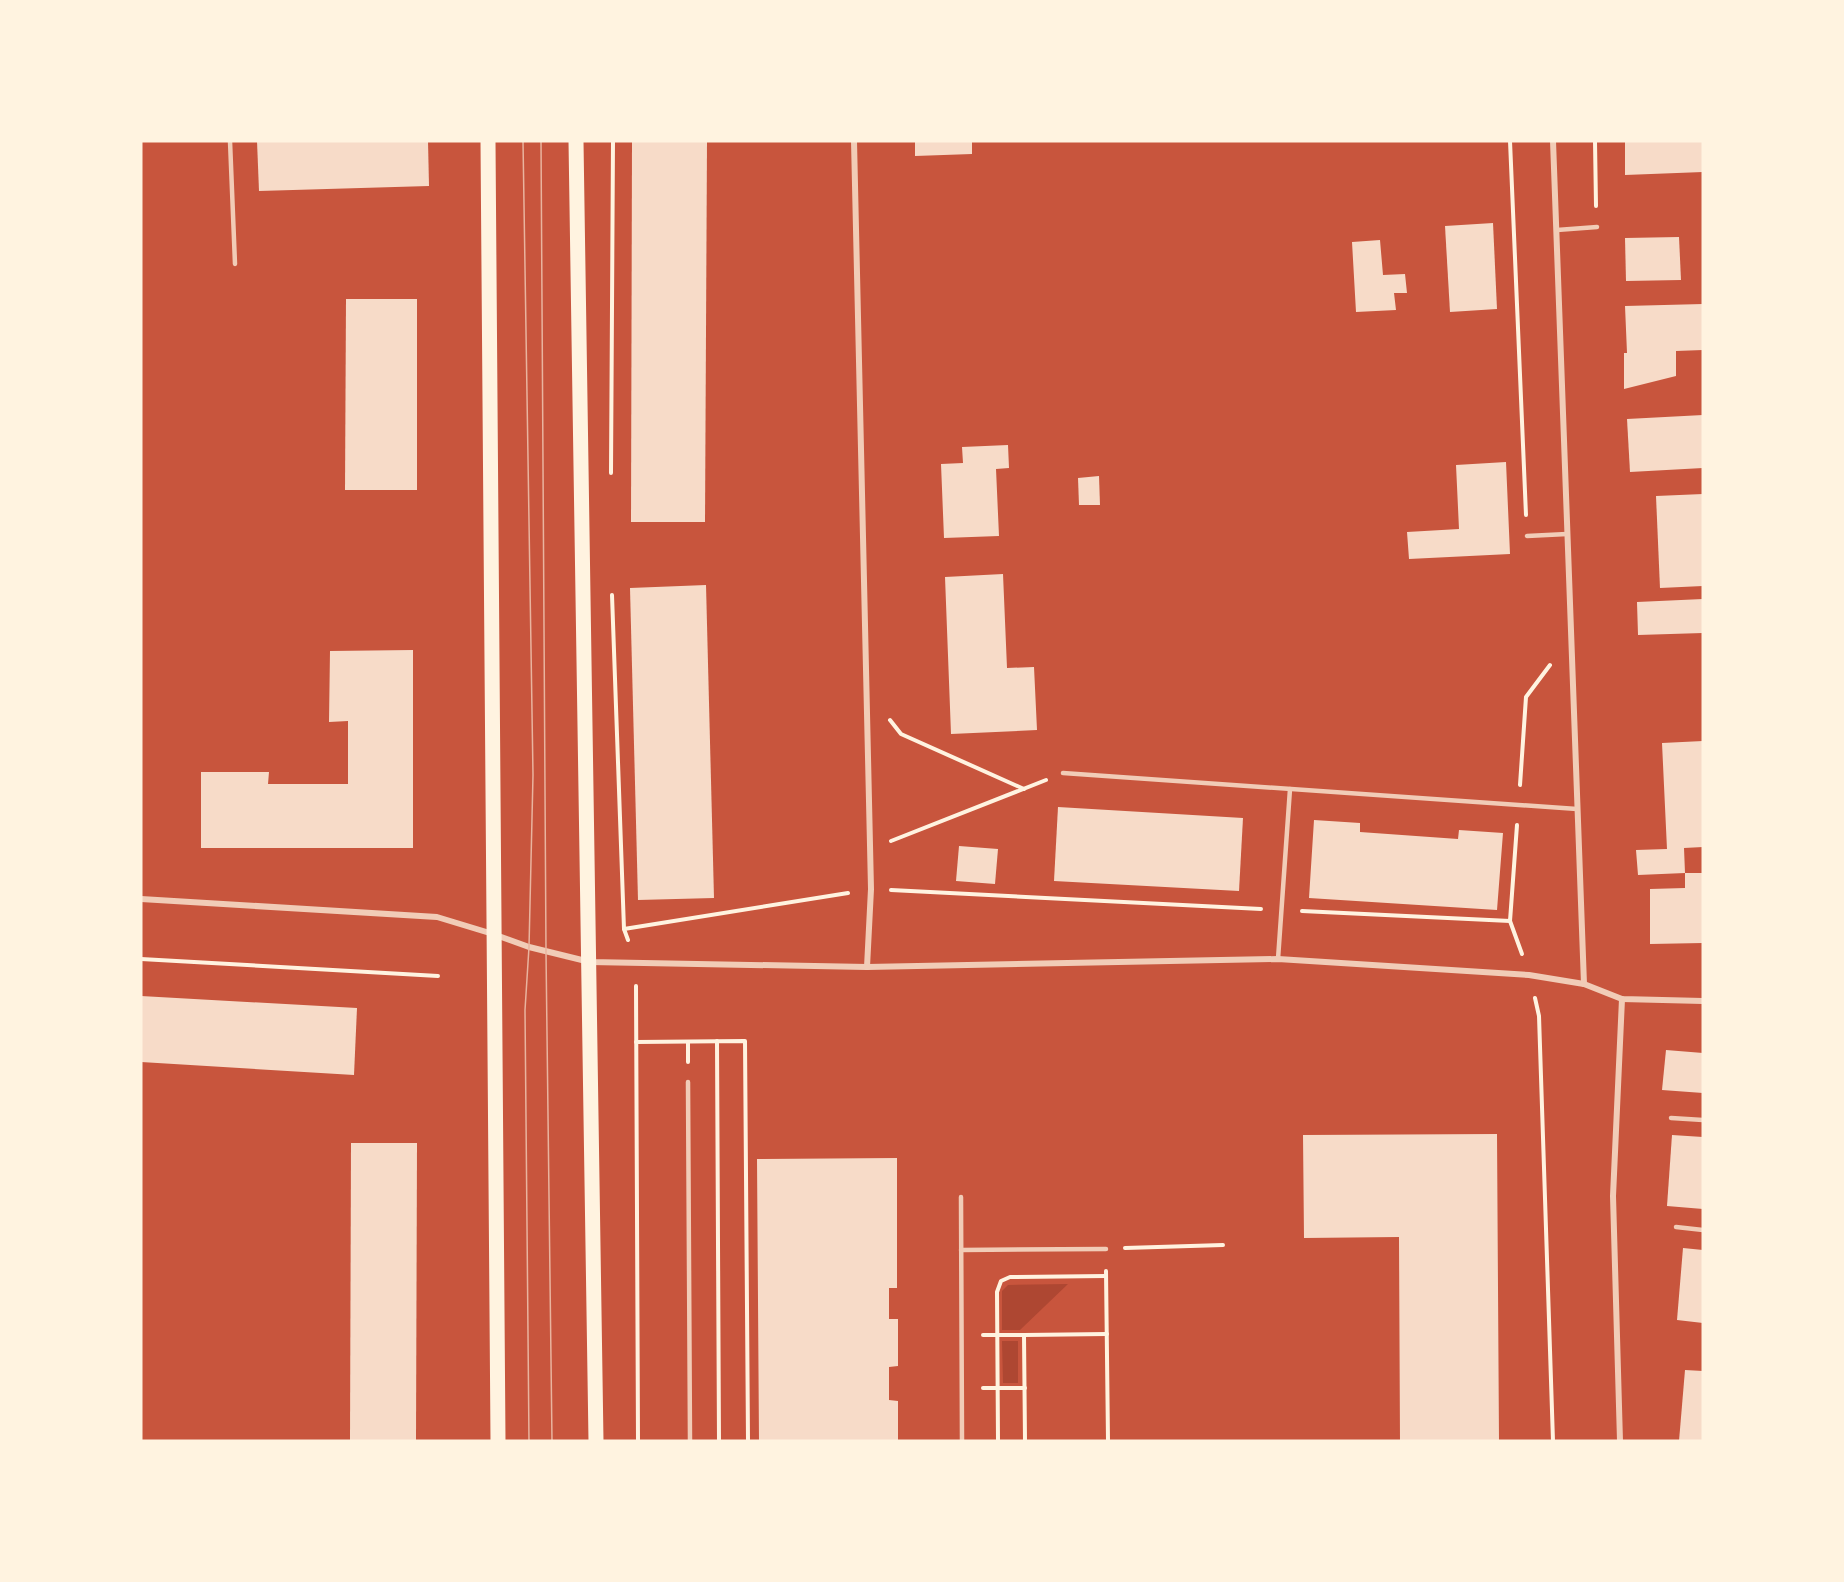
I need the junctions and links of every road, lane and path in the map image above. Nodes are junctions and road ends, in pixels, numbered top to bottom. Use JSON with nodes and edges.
{"nodes":[{"id":1,"x":230,"y":141,"type":"edge"},
{"id":2,"x":488,"y":141,"type":"edge"},
{"id":3,"x":576,"y":141,"type":"edge"},
{"id":4,"x":613,"y":141,"type":"edge"},
{"id":5,"x":854,"y":141,"type":"edge"},
{"id":6,"x":1510,"y":141,"type":"edge"},
{"id":7,"x":1553,"y":141,"type":"edge"},
{"id":8,"x":1595,"y":141,"type":"edge"},
{"id":9,"x":1597,"y":228,"type":"joint"},
{"id":10,"x":1557,"y":230,"type":"junction"},
{"id":11,"x":235,"y":264,"type":"dead end"},
{"id":12,"x":610,"y":483,"type":"dead end"},
{"id":13,"x":1567,"y":534,"type":"junction"},
{"id":14,"x":1527,"y":536,"type":"joint"},
{"id":15,"x":612,"y":589,"type":"dead end"},
{"id":16,"x":1571,"y":635,"type":"junction"},
{"id":17,"x":866,"y":690,"type":"junction"},
{"id":18,"x":1063,"y":774,"type":"joint"},
{"id":19,"x":1024,"y":789,"type":"junction"},
{"id":20,"x":1290,"y":789,"type":"junction"},
{"id":21,"x":1518,"y":803,"type":"junction"},
{"id":22,"x":1577,"y":809,"type":"junction"},
{"id":23,"x":869,"y":850,"type":"junction"},
{"id":24,"x":871,"y":889,"type":"junction"},
{"id":25,"x":141,"y":899,"type":"edge"},
{"id":26,"x":1281,"y":910,"type":"junction"},
{"id":27,"x":624,"y":929,"type":"junction"},
{"id":28,"x":493,"y":933,"type":"junction"},
{"id":29,"x":141,"y":959,"type":"edge"},
{"id":30,"x":1278,"y":959,"type":"junction"},
{"id":31,"x":590,"y":962,"type":"junction"},
{"id":32,"x":635,"y":963,"type":"junction"},
{"id":33,"x":867,"y":967,"type":"junction"},
{"id":34,"x":438,"y":976,"type":"dead end"},
{"id":35,"x":1584,"y":984,"type":"junction"},
{"id":36,"x":1622,"y":999,"type":"junction"},
{"id":37,"x":1703,"y":1001,"type":"edge"},
{"id":38,"x":1539,"y":1016,"type":"dead end"},
{"id":39,"x":717,"y":1041,"type":"junction"},
{"id":40,"x":636,"y":1042,"type":"junction"},
{"id":41,"x":688,"y":1082,"type":"dead end"},
{"id":42,"x":1671,"y":1118,"type":"dead end"},
{"id":43,"x":1703,"y":1120,"type":"edge"},
{"id":44,"x":961,"y":1197,"type":"dead end"},
{"id":45,"x":1676,"y":1227,"type":"dead end"},
{"id":46,"x":1703,"y":1230,"type":"edge"},
{"id":47,"x":1223,"y":1245,"type":"dead end"},
{"id":48,"x":1106,"y":1249,"type":"joint"},
{"id":49,"x":961,"y":1250,"type":"junction"},
{"id":50,"x":1107,"y":1334,"type":"junction"},
{"id":51,"x":962,"y":1335,"type":"junction"},
{"id":52,"x":997,"y":1335,"type":"junction"},
{"id":53,"x":1024,"y":1335,"type":"junction"},
{"id":54,"x":962,"y":1388,"type":"junction"},
{"id":55,"x":998,"y":1388,"type":"junction"},
{"id":56,"x":1024,"y":1388,"type":"junction"},
{"id":57,"x":498,"y":1441,"type":"edge"},
{"id":58,"x":596,"y":1441,"type":"edge"},
{"id":59,"x":638,"y":1441,"type":"edge"},
{"id":60,"x":690,"y":1441,"type":"edge"},
{"id":61,"x":719,"y":1441,"type":"edge"},
{"id":62,"x":748,"y":1441,"type":"edge"},
{"id":63,"x":962,"y":1441,"type":"edge"},
{"id":64,"x":998,"y":1441,"type":"edge"},
{"id":65,"x":1025,"y":1441,"type":"edge"},
{"id":66,"x":1108,"y":1441,"type":"edge"},
{"id":67,"x":1553,"y":1441,"type":"edge"},
{"id":68,"x":1620,"y":1441,"type":"edge"}],
"edges":[{"from":1,"to":11,"type":"lane"},
{"from":2,"to":28,"type":"main road"},
{"from":3,"to":31,"type":"main road"},
{"from":4,"to":12,"type":"path"},
{"from":5,"to":17,"type":"street"},
{"from":6,"to":14,"type":"path"},
{"from":7,"to":10,"type":"street"},
{"from":8,"to":9,"type":"path"},
{"from":9,"to":10,"type":"lane"},
{"from":10,"to":13,"type":"street"},
{"from":13,"to":14,"type":"lane"},
{"from":13,"to":16,"type":"street"},
{"from":15,"to":27,"type":"path"},
{"from":16,"to":21,"type":"path"},
{"from":16,"to":22,"type":"street"},
{"from":17,"to":19,"type":"path"},
{"from":17,"to":23,"type":"street"},
{"from":18,"to":19,"type":"path"},
{"from":18,"to":20,"type":"lane"},
{"from":19,"to":23,"type":"path"},
{"from":20,"to":21,"type":"lane"},
{"from":20,"to":26,"type":"lane"},
{"from":21,"to":22,"type":"lane"},
{"from":21,"to":26,"type":"path"},
{"from":22,"to":35,"type":"street"},
{"from":23,"to":24,"type":"street"},
{"from":24,"to":26,"type":"path"},
{"from":24,"to":27,"type":"path"},
{"from":24,"to":33,"type":"street"},
{"from":25,"to":28,"type":"street"},
{"from":26,"to":30,"type":"lane"},
{"from":27,"to":32,"type":"path"},
{"from":28,"to":31,"type":"street"},
{"from":28,"to":57,"type":"main road"},
{"from":29,"to":34,"type":"path"},
{"from":30,"to":33,"type":"street"},
{"from":30,"to":35,"type":"street"},
{"from":31,"to":32,"type":"street"},
{"from":31,"to":58,"type":"main road"},
{"from":32,"to":33,"type":"street"},
{"from":32,"to":40,"type":"path"},
{"from":35,"to":36,"type":"street"},
{"from":36,"to":37,"type":"street"},
{"from":36,"to":68,"type":"street"},
{"from":38,"to":67,"type":"path"},
{"from":39,"to":40,"type":"path"},
{"from":39,"to":61,"type":"path"},
{"from":39,"to":62,"type":"path"},
{"from":40,"to":59,"type":"path"},
{"from":41,"to":60,"type":"lane"},
{"from":42,"to":43,"type":"lane"},
{"from":44,"to":49,"type":"lane"},
{"from":45,"to":46,"type":"lane"},
{"from":47,"to":48,"type":"path"},
{"from":48,"to":49,"type":"lane"},
{"from":49,"to":51,"type":"lane"},
{"from":50,"to":52,"type":"path"},
{"from":50,"to":53,"type":"path"},
{"from":50,"to":66,"type":"path"},
{"from":51,"to":52,"type":"path"},
{"from":51,"to":54,"type":"lane"},
{"from":52,"to":53,"type":"path"},
{"from":52,"to":55,"type":"path"},
{"from":53,"to":56,"type":"path"},
{"from":54,"to":55,"type":"path"},
{"from":54,"to":63,"type":"lane"},
{"from":55,"to":56,"type":"path"},
{"from":55,"to":64,"type":"path"},
{"from":56,"to":65,"type":"path"}]}
